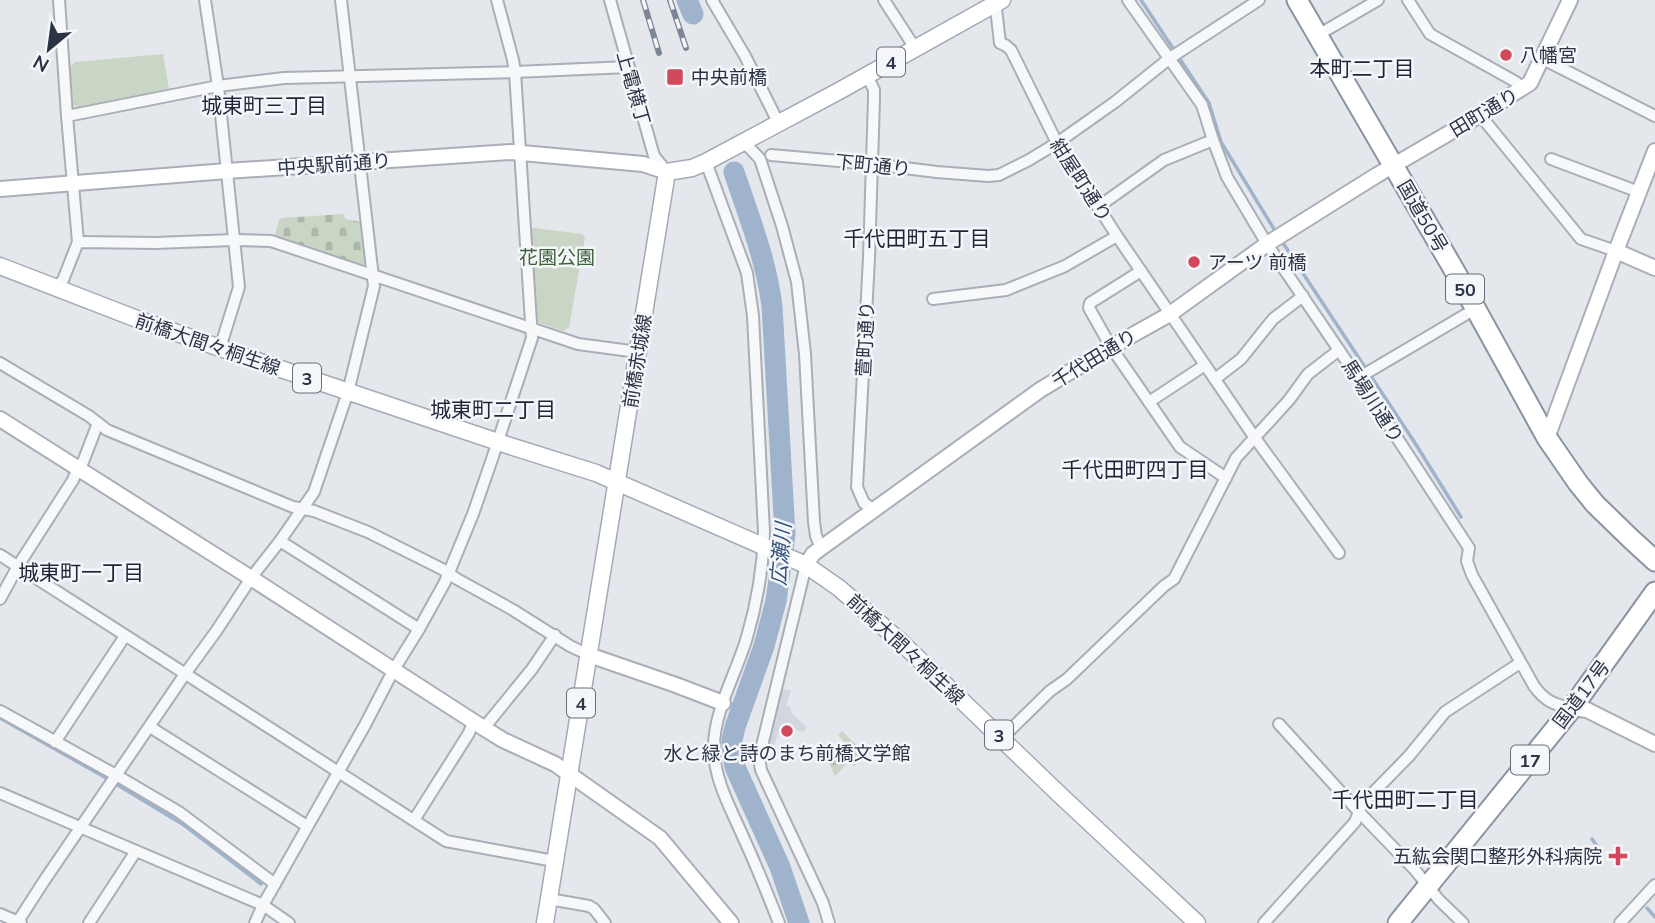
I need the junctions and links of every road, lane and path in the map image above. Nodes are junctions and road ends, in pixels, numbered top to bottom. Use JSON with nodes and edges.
{"nodes":[{"id":1,"x":59,"y":0,"type":"edge"},
{"id":2,"x":205,"y":0,"type":"edge"},
{"id":3,"x":341,"y":0,"type":"edge"},
{"id":4,"x":497,"y":0,"type":"edge"},
{"id":5,"x":610,"y":0,"type":"edge"},
{"id":6,"x":712,"y":0,"type":"edge"},
{"id":7,"x":884,"y":0,"type":"edge"},
{"id":8,"x":1128,"y":0,"type":"edge"},
{"id":9,"x":1259,"y":0,"type":"edge"},
{"id":10,"x":1297,"y":0,"type":"edge"},
{"id":11,"x":1378,"y":0,"type":"edge"},
{"id":12,"x":1408,"y":0,"type":"edge"},
{"id":13,"x":1570,"y":0,"type":"edge"},
{"id":14,"x":998,"y":1,"type":"edge"},
{"id":15,"x":1318,"y":35,"type":"junction"},
{"id":16,"x":915,"y":48,"type":"junction"},
{"id":17,"x":1170,"y":58,"type":"junction"},
{"id":18,"x":1543,"y":59,"type":"junction"},
{"id":19,"x":628,"y":67,"type":"junction"},
{"id":20,"x":515,"y":72,"type":"junction"},
{"id":21,"x":349,"y":75,"type":"junction"},
{"id":22,"x":867,"y":75,"type":"junction"},
{"id":23,"x":218,"y":86,"type":"junction"},
{"id":24,"x":1521,"y":90,"type":"junction"},
{"id":25,"x":1480,"y":115,"type":"junction"},
{"id":26,"x":67,"y":116,"type":"junction"},
{"id":27,"x":1655,"y":117,"type":"edge"},
{"id":28,"x":779,"y":124,"type":"junction"},
{"id":29,"x":761,"y":133,"type":"junction"},
{"id":30,"x":1213,"y":140,"type":"junction"},
{"id":31,"x":744,"y":142,"type":"junction"},
{"id":32,"x":1057,"y":144,"type":"junction"},
{"id":33,"x":1655,"y":151,"type":"edge"},
{"id":34,"x":520,"y":152,"type":"junction"},
{"id":35,"x":771,"y":155,"type":"junction"},
{"id":36,"x":1551,"y":159,"type":"dead end"},
{"id":37,"x":360,"y":162,"type":"junction"},
{"id":38,"x":706,"y":162,"type":"junction"},
{"id":39,"x":761,"y":164,"type":"junction"},
{"id":40,"x":872,"y":164,"type":"junction"},
{"id":41,"x":1394,"y":165,"type":"junction"},
{"id":42,"x":227,"y":171,"type":"junction"},
{"id":43,"x":667,"y":172,"type":"junction"},
{"id":44,"x":73,"y":183,"type":"junction"},
{"id":45,"x":0,"y":189,"type":"edge"},
{"id":46,"x":1639,"y":192,"type":"junction"},
{"id":47,"x":1098,"y":207,"type":"junction"},
{"id":48,"x":1117,"y":236,"type":"junction"},
{"id":49,"x":234,"y":240,"type":"junction"},
{"id":50,"x":78,"y":242,"type":"junction"},
{"id":51,"x":1267,"y":244,"type":"junction"},
{"id":52,"x":1616,"y":251,"type":"junction"},
{"id":53,"x":0,"y":266,"type":"edge"},
{"id":54,"x":1655,"y":268,"type":"edge"},
{"id":55,"x":1140,"y":271,"type":"junction"},
{"id":56,"x":373,"y":274,"type":"junction"},
{"id":57,"x":57,"y":287,"type":"junction"},
{"id":58,"x":1303,"y":296,"type":"junction"},
{"id":59,"x":933,"y":299,"type":"dead end"},
{"id":60,"x":1475,"y":309,"type":"junction"},
{"id":61,"x":1170,"y":314,"type":"junction"},
{"id":62,"x":532,"y":329,"type":"junction"},
{"id":63,"x":1111,"y":347,"type":"junction"},
{"id":64,"x":220,"y":348,"type":"junction"},
{"id":65,"x":1339,"y":350,"type":"junction"},
{"id":66,"x":638,"y":352,"type":"junction"},
{"id":67,"x":0,"y":363,"type":"edge"},
{"id":68,"x":1205,"y":365,"type":"junction"},
{"id":69,"x":1364,"y":375,"type":"junction"},
{"id":70,"x":1215,"y":379,"type":"junction"},
{"id":71,"x":348,"y":392,"type":"junction"},
{"id":72,"x":1149,"y":402,"type":"junction"},
{"id":73,"x":0,"y":419,"type":"edge"},
{"id":74,"x":98,"y":423,"type":"junction"},
{"id":75,"x":1255,"y":438,"type":"junction"},
{"id":76,"x":1547,"y":438,"type":"junction"},
{"id":77,"x":498,"y":442,"type":"junction"},
{"id":78,"x":78,"y":468,"type":"junction"},
{"id":79,"x":1226,"y":478,"type":"junction"},
{"id":80,"x":617,"y":482,"type":"junction"},
{"id":81,"x":303,"y":509,"type":"junction"},
{"id":82,"x":873,"y":509,"type":"junction"},
{"id":83,"x":280,"y":541,"type":"junction"},
{"id":84,"x":767,"y":548,"type":"junction"},
{"id":85,"x":821,"y":548,"type":"junction"},
{"id":86,"x":1339,"y":553,"type":"dead end"},
{"id":87,"x":0,"y":555,"type":"edge"},
{"id":88,"x":798,"y":561,"type":"junction"},
{"id":89,"x":1655,"y":561,"type":"edge"},
{"id":90,"x":18,"y":566,"type":"junction"},
{"id":91,"x":449,"y":573,"type":"junction"},
{"id":92,"x":251,"y":578,"type":"junction"},
{"id":93,"x":1655,"y":593,"type":"edge"},
{"id":94,"x":0,"y":599,"type":"edge"},
{"id":95,"x":419,"y":629,"type":"junction"},
{"id":96,"x":555,"y":635,"type":"junction"},
{"id":97,"x":125,"y":636,"type":"junction"},
{"id":98,"x":589,"y":655,"type":"junction"},
{"id":99,"x":1521,"y":663,"type":"junction"},
{"id":100,"x":393,"y":671,"type":"junction"},
{"id":101,"x":185,"y":674,"type":"junction"},
{"id":102,"x":723,"y":703,"type":"junction"},
{"id":103,"x":1572,"y":708,"type":"junction"},
{"id":104,"x":0,"y":711,"type":"edge"},
{"id":105,"x":1279,"y":724,"type":"dead end"},
{"id":106,"x":478,"y":725,"type":"junction"},
{"id":107,"x":149,"y":727,"type":"junction"},
{"id":108,"x":1002,"y":738,"type":"junction"},
{"id":109,"x":55,"y":742,"type":"junction"},
{"id":110,"x":1655,"y":744,"type":"edge"},
{"id":111,"x":338,"y":772,"type":"junction"},
{"id":112,"x":568,"y":774,"type":"junction"},
{"id":113,"x":112,"y":781,"type":"junction"},
{"id":114,"x":0,"y":793,"type":"edge"},
{"id":115,"x":1358,"y":811,"type":"junction"},
{"id":116,"x":414,"y":820,"type":"junction"},
{"id":117,"x":80,"y":827,"type":"junction"},
{"id":118,"x":307,"y":827,"type":"junction"},
{"id":119,"x":136,"y":851,"type":"junction"},
{"id":120,"x":554,"y":861,"type":"junction"},
{"id":121,"x":275,"y":884,"type":"junction"},
{"id":122,"x":1428,"y":885,"type":"junction"},
{"id":123,"x":1655,"y":885,"type":"edge"},
{"id":124,"x":549,"y":899,"type":"junction"},
{"id":125,"x":263,"y":905,"type":"junction"},
{"id":126,"x":0,"y":914,"type":"edge"},
{"id":127,"x":18,"y":923,"type":"edge"},
{"id":128,"x":89,"y":923,"type":"edge"},
{"id":129,"x":255,"y":923,"type":"edge"},
{"id":130,"x":289,"y":923,"type":"edge"},
{"id":131,"x":545,"y":923,"type":"edge"},
{"id":132,"x":605,"y":923,"type":"edge"},
{"id":133,"x":731,"y":923,"type":"edge"},
{"id":134,"x":779,"y":923,"type":"edge"},
{"id":135,"x":829,"y":923,"type":"edge"},
{"id":136,"x":1197,"y":923,"type":"edge"},
{"id":137,"x":1264,"y":923,"type":"edge"},
{"id":138,"x":1398,"y":923,"type":"edge"},
{"id":139,"x":1463,"y":923,"type":"edge"},
{"id":140,"x":1620,"y":923,"type":"edge"}],
"edges":[{"from":1,"to":26,"type":"street"},
{"from":2,"to":23,"type":"street"},
{"from":3,"to":21,"type":"street"},
{"from":4,"to":20,"type":"street"},
{"from":5,"to":19,"type":"street","name":"上電横丁"},
{"from":6,"to":28,"type":"street"},
{"from":7,"to":16,"type":"street"},
{"from":8,"to":17,"type":"street","name":"馬場川通り"},
{"from":9,"to":17,"type":"street"},
{"from":10,"to":15,"type":"highway","name":"国道50号","number":"50"},
{"from":11,"to":15,"type":"street"},
{"from":12,"to":24,"type":"street"},
{"from":13,"to":18,"type":"street","name":"田町通り"},
{"from":14,"to":16,"type":"main road","number":"4"},
{"from":14,"to":32,"type":"street","name":"紺屋町通り"},
{"from":15,"to":41,"type":"highway","name":"国道50号","number":"50"},
{"from":16,"to":22,"type":"main road","number":"4"},
{"from":17,"to":30,"type":"street","name":"馬場川通り"},
{"from":17,"to":32,"type":"street"},
{"from":18,"to":24,"type":"street","name":"田町通り"},
{"from":18,"to":27,"type":"street"},
{"from":19,"to":20,"type":"street"},
{"from":19,"to":43,"type":"street","name":"上電横丁"},
{"from":20,"to":21,"type":"street"},
{"from":20,"to":34,"type":"street"},
{"from":21,"to":23,"type":"street"},
{"from":21,"to":37,"type":"street"},
{"from":22,"to":28,"type":"main road","number":"4"},
{"from":22,"to":40,"type":"street","name":"萱町通り"},
{"from":23,"to":26,"type":"street"},
{"from":23,"to":42,"type":"street"},
{"from":24,"to":25,"type":"street","name":"田町通り"},
{"from":25,"to":41,"type":"street","name":"田町通り"},
{"from":25,"to":52,"type":"street"},
{"from":26,"to":44,"type":"street"},
{"from":28,"to":29,"type":"main road","number":"4"},
{"from":29,"to":31,"type":"main road","number":"4"},
{"from":29,"to":35,"type":"street"},
{"from":30,"to":47,"type":"street"},
{"from":30,"to":51,"type":"street","name":"馬場川通り"},
{"from":31,"to":38,"type":"main road","number":"4"},
{"from":31,"to":39,"type":"street"},
{"from":32,"to":40,"type":"street","name":"下町通り"},
{"from":32,"to":47,"type":"street","name":"紺屋町通り"},
{"from":33,"to":46,"type":"street"},
{"from":34,"to":37,"type":"street","name":"中央駅前通り"},
{"from":34,"to":43,"type":"street","name":"中央駅前通り"},
{"from":34,"to":62,"type":"street"},
{"from":35,"to":39,"type":"street"},
{"from":35,"to":40,"type":"street","name":"下町通り"},
{"from":36,"to":46,"type":"street"},
{"from":37,"to":42,"type":"street","name":"中央駅前通り"},
{"from":37,"to":56,"type":"street"},
{"from":38,"to":43,"type":"main road","number":"4"},
{"from":38,"to":84,"type":"street"},
{"from":39,"to":85,"type":"street"},
{"from":40,"to":82,"type":"street","name":"萱町通り"},
{"from":41,"to":51,"type":"street","name":"千代田通り"},
{"from":41,"to":60,"type":"highway","name":"国道50号","number":"50"},
{"from":42,"to":44,"type":"street","name":"中央駅前通り"},
{"from":42,"to":49,"type":"street"},
{"from":43,"to":66,"type":"main road","name":"前橋赤城線","number":"4"},
{"from":44,"to":45,"type":"street","name":"中央駅前通り"},
{"from":44,"to":50,"type":"street"},
{"from":46,"to":52,"type":"street"},
{"from":47,"to":48,"type":"street","name":"紺屋町通り"},
{"from":48,"to":55,"type":"street","name":"紺屋町通り"},
{"from":48,"to":59,"type":"street"},
{"from":49,"to":50,"type":"street"},
{"from":49,"to":56,"type":"street"},
{"from":49,"to":64,"type":"street"},
{"from":50,"to":57,"type":"street"},
{"from":51,"to":58,"type":"street","name":"馬場川通り"},
{"from":51,"to":61,"type":"street","name":"千代田通り"},
{"from":52,"to":54,"type":"street"},
{"from":52,"to":76,"type":"street"},
{"from":53,"to":57,"type":"main road","name":"前橋大間々桐生線","number":"3"},
{"from":55,"to":61,"type":"street","name":"紺屋町通り"},
{"from":55,"to":63,"type":"street"},
{"from":56,"to":62,"type":"street"},
{"from":56,"to":71,"type":"street"},
{"from":57,"to":64,"type":"main road","name":"前橋大間々桐生線","number":"3"},
{"from":58,"to":65,"type":"street","name":"馬場川通り"},
{"from":58,"to":70,"type":"street"},
{"from":60,"to":69,"type":"street"},
{"from":60,"to":76,"type":"highway","name":"国道50号","number":"50"},
{"from":61,"to":63,"type":"street","name":"千代田通り"},
{"from":61,"to":68,"type":"street","name":"紺屋町通り"},
{"from":62,"to":66,"type":"street"},
{"from":62,"to":77,"type":"street"},
{"from":63,"to":72,"type":"street"},
{"from":63,"to":82,"type":"street","name":"千代田通り"},
{"from":64,"to":71,"type":"main road","name":"前橋大間々桐生線","number":"3"},
{"from":65,"to":69,"type":"street","name":"馬場川通り"},
{"from":65,"to":75,"type":"street"},
{"from":66,"to":80,"type":"main road","name":"前橋赤城線","number":"4"},
{"from":67,"to":74,"type":"street"},
{"from":68,"to":70,"type":"street","name":"紺屋町通り"},
{"from":68,"to":72,"type":"street"},
{"from":69,"to":99,"type":"street","name":"馬場川通り"},
{"from":70,"to":75,"type":"street","name":"紺屋町通り"},
{"from":71,"to":77,"type":"main road","name":"前橋大間々桐生線","number":"3"},
{"from":71,"to":81,"type":"street"},
{"from":72,"to":79,"type":"street"},
{"from":73,"to":78,"type":"street"},
{"from":74,"to":78,"type":"street"},
{"from":74,"to":81,"type":"street"},
{"from":75,"to":79,"type":"street"},
{"from":75,"to":86,"type":"street","name":"紺屋町通り"},
{"from":76,"to":89,"type":"highway","name":"国道50号","number":"50"},
{"from":77,"to":80,"type":"main road","name":"前橋大間々桐生線","number":"3"},
{"from":77,"to":91,"type":"street"},
{"from":78,"to":90,"type":"street"},
{"from":78,"to":92,"type":"street"},
{"from":79,"to":108,"type":"street"},
{"from":80,"to":84,"type":"main road","name":"前橋大間々桐生線","number":"3"},
{"from":80,"to":98,"type":"main road","name":"前橋赤城線","number":"4"},
{"from":81,"to":83,"type":"street"},
{"from":81,"to":91,"type":"street"},
{"from":82,"to":85,"type":"street","name":"千代田通り"},
{"from":83,"to":92,"type":"street"},
{"from":83,"to":95,"type":"street"},
{"from":84,"to":88,"type":"main road","number":"3"},
{"from":84,"to":102,"type":"street"},
{"from":85,"to":88,"type":"street","name":"千代田通り"},
{"from":87,"to":90,"type":"street"},
{"from":88,"to":108,"type":"main road","name":"前橋大間々桐生線","number":"3"},
{"from":88,"to":135,"type":"street"},
{"from":90,"to":94,"type":"street"},
{"from":90,"to":97,"type":"street"},
{"from":91,"to":95,"type":"street"},
{"from":91,"to":96,"type":"street"},
{"from":92,"to":100,"type":"street"},
{"from":92,"to":101,"type":"street"},
{"from":93,"to":103,"type":"highway","name":"国道17号","number":"17"},
{"from":95,"to":100,"type":"street"},
{"from":96,"to":98,"type":"street"},
{"from":96,"to":106,"type":"street"},
{"from":97,"to":101,"type":"street"},
{"from":97,"to":109,"type":"street"},
{"from":98,"to":102,"type":"street"},
{"from":98,"to":112,"type":"main road","name":"前橋赤城線","number":"4"},
{"from":99,"to":103,"type":"street","name":"馬場川通り"},
{"from":99,"to":115,"type":"street"},
{"from":100,"to":106,"type":"street"},
{"from":100,"to":111,"type":"street"},
{"from":101,"to":107,"type":"street"},
{"from":101,"to":111,"type":"street"},
{"from":102,"to":134,"type":"street"},
{"from":103,"to":110,"type":"street"},
{"from":103,"to":122,"type":"highway","name":"国道17号","number":"17"},
{"from":104,"to":109,"type":"street"},
{"from":105,"to":115,"type":"street"},
{"from":106,"to":112,"type":"street"},
{"from":106,"to":116,"type":"street"},
{"from":107,"to":113,"type":"street"},
{"from":107,"to":118,"type":"street"},
{"from":108,"to":136,"type":"main road","name":"前橋大間々桐生線","number":"3"},
{"from":109,"to":113,"type":"street"},
{"from":111,"to":116,"type":"street"},
{"from":111,"to":118,"type":"street"},
{"from":112,"to":120,"type":"main road","name":"前橋赤城線","number":"4"},
{"from":112,"to":133,"type":"street"},
{"from":113,"to":117,"type":"street"},
{"from":113,"to":121,"type":"street"},
{"from":114,"to":117,"type":"street"},
{"from":115,"to":122,"type":"street"},
{"from":115,"to":137,"type":"street"},
{"from":116,"to":120,"type":"street"},
{"from":117,"to":119,"type":"street"},
{"from":117,"to":127,"type":"street"},
{"from":118,"to":121,"type":"street"},
{"from":119,"to":125,"type":"street"},
{"from":119,"to":128,"type":"street"},
{"from":120,"to":124,"type":"main road","name":"前橋赤城線","number":"4"},
{"from":121,"to":125,"type":"street"},
{"from":122,"to":138,"type":"highway","name":"国道17号","number":"17"},
{"from":122,"to":139,"type":"street"},
{"from":123,"to":140,"type":"street"},
{"from":124,"to":131,"type":"main road","name":"前橋赤城線","number":"4"},
{"from":124,"to":132,"type":"street"},
{"from":125,"to":129,"type":"street"},
{"from":125,"to":130,"type":"street"},
{"from":126,"to":127,"type":"street"}]}
